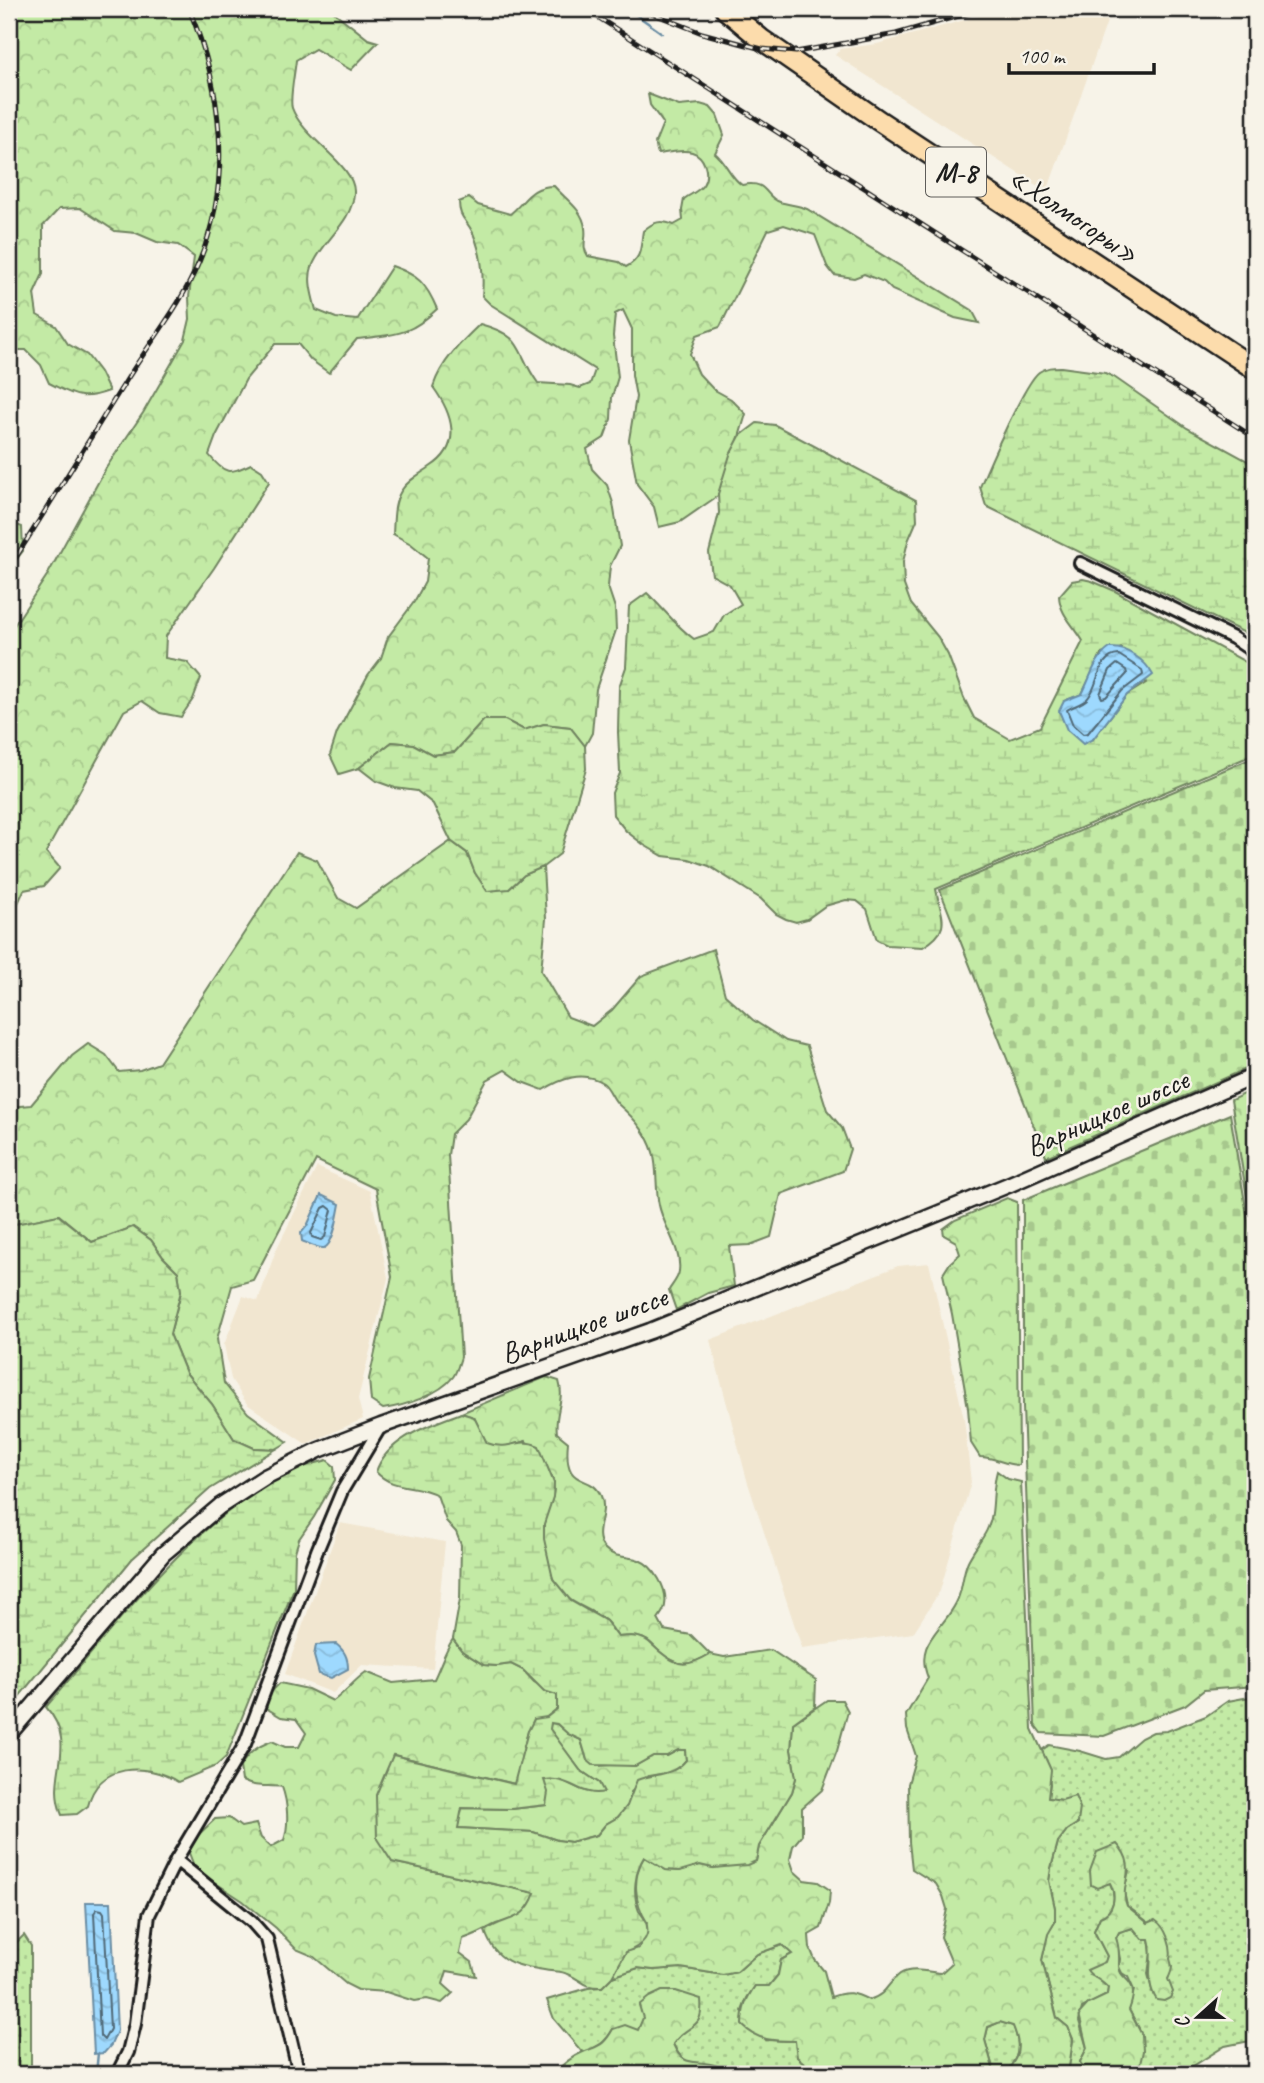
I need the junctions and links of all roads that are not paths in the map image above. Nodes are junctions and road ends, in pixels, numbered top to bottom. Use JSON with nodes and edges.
{"nodes":[{"id":1,"x":730,"y":10,"type":"edge"},
{"id":2,"x":1255,"y":356,"type":"edge"},
{"id":3,"x":1255,"y":369,"type":"edge"},
{"id":4,"x":1080,"y":563,"type":"dead end"},
{"id":5,"x":1255,"y":653,"type":"edge"},
{"id":6,"x":1255,"y":1076,"type":"edge"},
{"id":7,"x":381,"y":1426,"type":"junction"},
{"id":8,"x":9,"y":1734,"type":"edge"},
{"id":9,"x":176,"y":1860,"type":"junction"},
{"id":10,"x":117,"y":2074,"type":"edge"},
{"id":11,"x":299,"y":2074,"type":"edge"}],
"edges":[{"from":1,"to":2,"type":"highway","name":"«Холмогоры»","number":"М-8"},
{"from":1,"to":3,"type":"highway","name":"«Холмогоры»","number":"М-8"},
{"from":4,"to":5,"type":"street"},
{"from":6,"to":7,"type":"street","name":"Варницкое шоссе"},
{"from":7,"to":8,"type":"street","name":"Варницкое шоссе"},
{"from":7,"to":9,"type":"street"},
{"from":9,"to":10,"type":"street"},
{"from":9,"to":11,"type":"street"}]}
